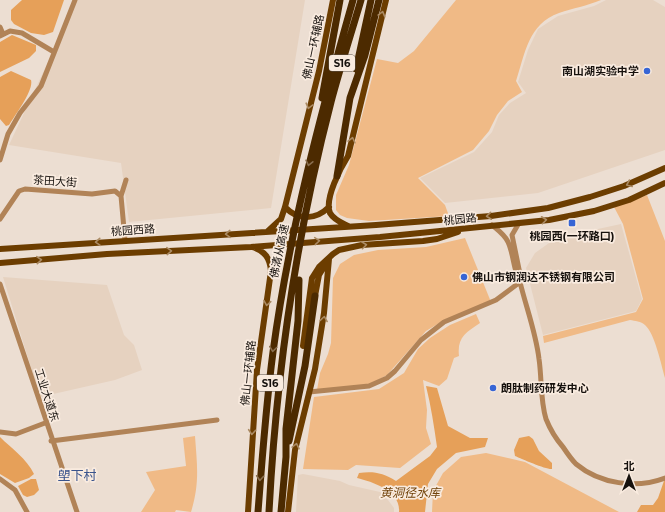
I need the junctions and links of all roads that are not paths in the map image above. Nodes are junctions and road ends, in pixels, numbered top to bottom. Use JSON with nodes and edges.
{"nodes":[{"id":1,"x":75,"y":0,"type":"edge"},
{"id":2,"x":333,"y":0,"type":"edge"},
{"id":3,"x":340,"y":0,"type":"edge"},
{"id":4,"x":353,"y":0,"type":"edge"},
{"id":5,"x":361,"y":0,"type":"edge"},
{"id":6,"x":371,"y":0,"type":"edge"},
{"id":7,"x":379,"y":0,"type":"edge"},
{"id":8,"x":386,"y":0,"type":"edge"},
{"id":9,"x":0,"y":27,"type":"edge"},
{"id":10,"x":2,"y":35,"type":"edge"},
{"id":11,"x":54,"y":52,"type":"junction"},
{"id":12,"x":350,"y":98,"type":"junction"},
{"id":13,"x":320,"y":117,"type":"junction"},
{"id":14,"x":321,"y":126,"type":"junction"},
{"id":15,"x":0,"y":160,"type":"edge"},
{"id":16,"x":665,"y":168,"type":"edge"},
{"id":17,"x":337,"y":176,"type":"junction"},
{"id":18,"x":126,"y":180,"type":"dead end"},
{"id":19,"x":665,"y":184,"type":"edge"},
{"id":20,"x":121,"y":196,"type":"junction"},
{"id":21,"x":285,"y":207,"type":"junction"},
{"id":22,"x":329,"y":207,"type":"junction"},
{"id":23,"x":0,"y":219,"type":"edge"},
{"id":24,"x":519,"y":223,"type":"junction"},
{"id":25,"x":492,"y":226,"type":"junction"},
{"id":26,"x":350,"y":227,"type":"junction"},
{"id":27,"x":469,"y":228,"type":"junction"},
{"id":28,"x":267,"y":232,"type":"junction"},
{"id":29,"x":125,"y":240,"type":"junction"},
{"id":30,"x":251,"y":247,"type":"junction"},
{"id":31,"x":0,"y":249,"type":"edge"},
{"id":32,"x":299,"y":258,"type":"junction"},
{"id":33,"x":329,"y":259,"type":"junction"},
{"id":34,"x":0,"y":263,"type":"edge"},
{"id":35,"x":520,"y":282,"type":"junction"},
{"id":36,"x":0,"y":284,"type":"edge"},
{"id":37,"x":315,"y":296,"type":"joint"},
{"id":38,"x":303,"y":346,"type":"joint"},
{"id":39,"x":309,"y":392,"type":"junction"},
{"id":40,"x":297,"y":398,"type":"junction"},
{"id":41,"x":217,"y":420,"type":"dead end"},
{"id":42,"x":45,"y":422,"type":"junction"},
{"id":43,"x":0,"y":432,"type":"edge"},
{"id":44,"x":51,"y":441,"type":"junction"},
{"id":45,"x":286,"y":456,"type":"junction"},
{"id":46,"x":665,"y":478,"type":"edge"},
{"id":47,"x":0,"y":479,"type":"edge"},
{"id":48,"x":27,"y":512,"type":"edge"},
{"id":49,"x":77,"y":512,"type":"edge"},
{"id":50,"x":248,"y":512,"type":"edge"},
{"id":51,"x":258,"y":512,"type":"edge"},
{"id":52,"x":269,"y":512,"type":"edge"},
{"id":53,"x":281,"y":512,"type":"edge"},
{"id":54,"x":288,"y":512,"type":"edge"}],
"edges":[{"from":1,"to":11,"type":"street"},
{"from":2,"to":21,"type":"main road","name":"佛山一环辅路","one_way":true},
{"from":3,"to":13,"type":"highway"},
{"from":4,"to":13,"type":"highway","name":"佛清从高速","number":"S16"},
{"from":5,"to":14,"type":"highway","name":"佛清从高速","number":"S16"},
{"from":6,"to":12,"type":"highway"},
{"from":7,"to":12,"type":"highway"},
{"from":17,"to":8,"type":"main road","one_way":true},
{"from":9,"to":10,"type":"street"},
{"from":10,"to":11,"type":"street"},
{"from":11,"to":15,"type":"street"},
{"from":12,"to":17,"type":"highway"},
{"from":13,"to":14,"type":"highway","name":"佛清从高速","number":"S16"},
{"from":14,"to":32,"type":"highway","name":"佛清从高速","number":"S16"},
{"from":14,"to":51,"type":"highway","name":"佛清从高速","number":"S16","one_way":true},
{"from":16,"to":26,"type":"main road","name":"桃园路","one_way":true},
{"from":17,"to":22,"type":"main road"},
{"from":18,"to":20,"type":"street"},
{"from":24,"to":19,"type":"main road","name":"桃园路","one_way":true},
{"from":20,"to":23,"type":"street","name":"茶田大街"},
{"from":20,"to":29,"type":"street"},
{"from":21,"to":22,"type":"main road"},
{"from":21,"to":28,"type":"main road","name":"佛山一环辅路"},
{"from":22,"to":26,"type":"main road"},
{"from":24,"to":25,"type":"main road","name":"桃园路"},
{"from":24,"to":35,"type":"street"},
{"from":25,"to":27,"type":"main road","name":"桃园路"},
{"from":25,"to":35,"type":"street"},
{"from":26,"to":28,"type":"main road","name":"桃园路"},
{"from":30,"to":27,"type":"main road","name":"桃园路","one_way":true},
{"from":33,"to":27,"type":"main road","one_way":true},
{"from":28,"to":29,"type":"main road","name":"桃园西路","one_way":true},
{"from":29,"to":31,"type":"main road","name":"桃园西路","one_way":true},
{"from":34,"to":30,"type":"main road","name":"桃园西路","one_way":true},
{"from":30,"to":50,"type":"main road","name":"佛山一环辅路","one_way":true},
{"from":32,"to":45,"type":"highway"},
{"from":32,"to":52,"type":"highway","name":"佛清从高速","number":"S16"},
{"from":33,"to":37,"type":"main road"},
{"from":33,"to":38,"type":"main road"},
{"from":39,"to":33,"type":"main road","one_way":true},
{"from":35,"to":39,"type":"street"},
{"from":35,"to":46,"type":"street"},
{"from":36,"to":42,"type":"street","name":"工业大道东"},
{"from":37,"to":40,"type":"highway"},
{"from":38,"to":40,"type":"highway"},
{"from":54,"to":39,"type":"main road","one_way":true},
{"from":40,"to":45,"type":"highway"},
{"from":41,"to":44,"type":"street"},
{"from":42,"to":43,"type":"street"},
{"from":42,"to":44,"type":"street","name":"工业大道东"},
{"from":44,"to":49,"type":"street","name":"工业大道东"},
{"from":45,"to":53,"type":"highway"},
{"from":47,"to":48,"type":"street"}]}
